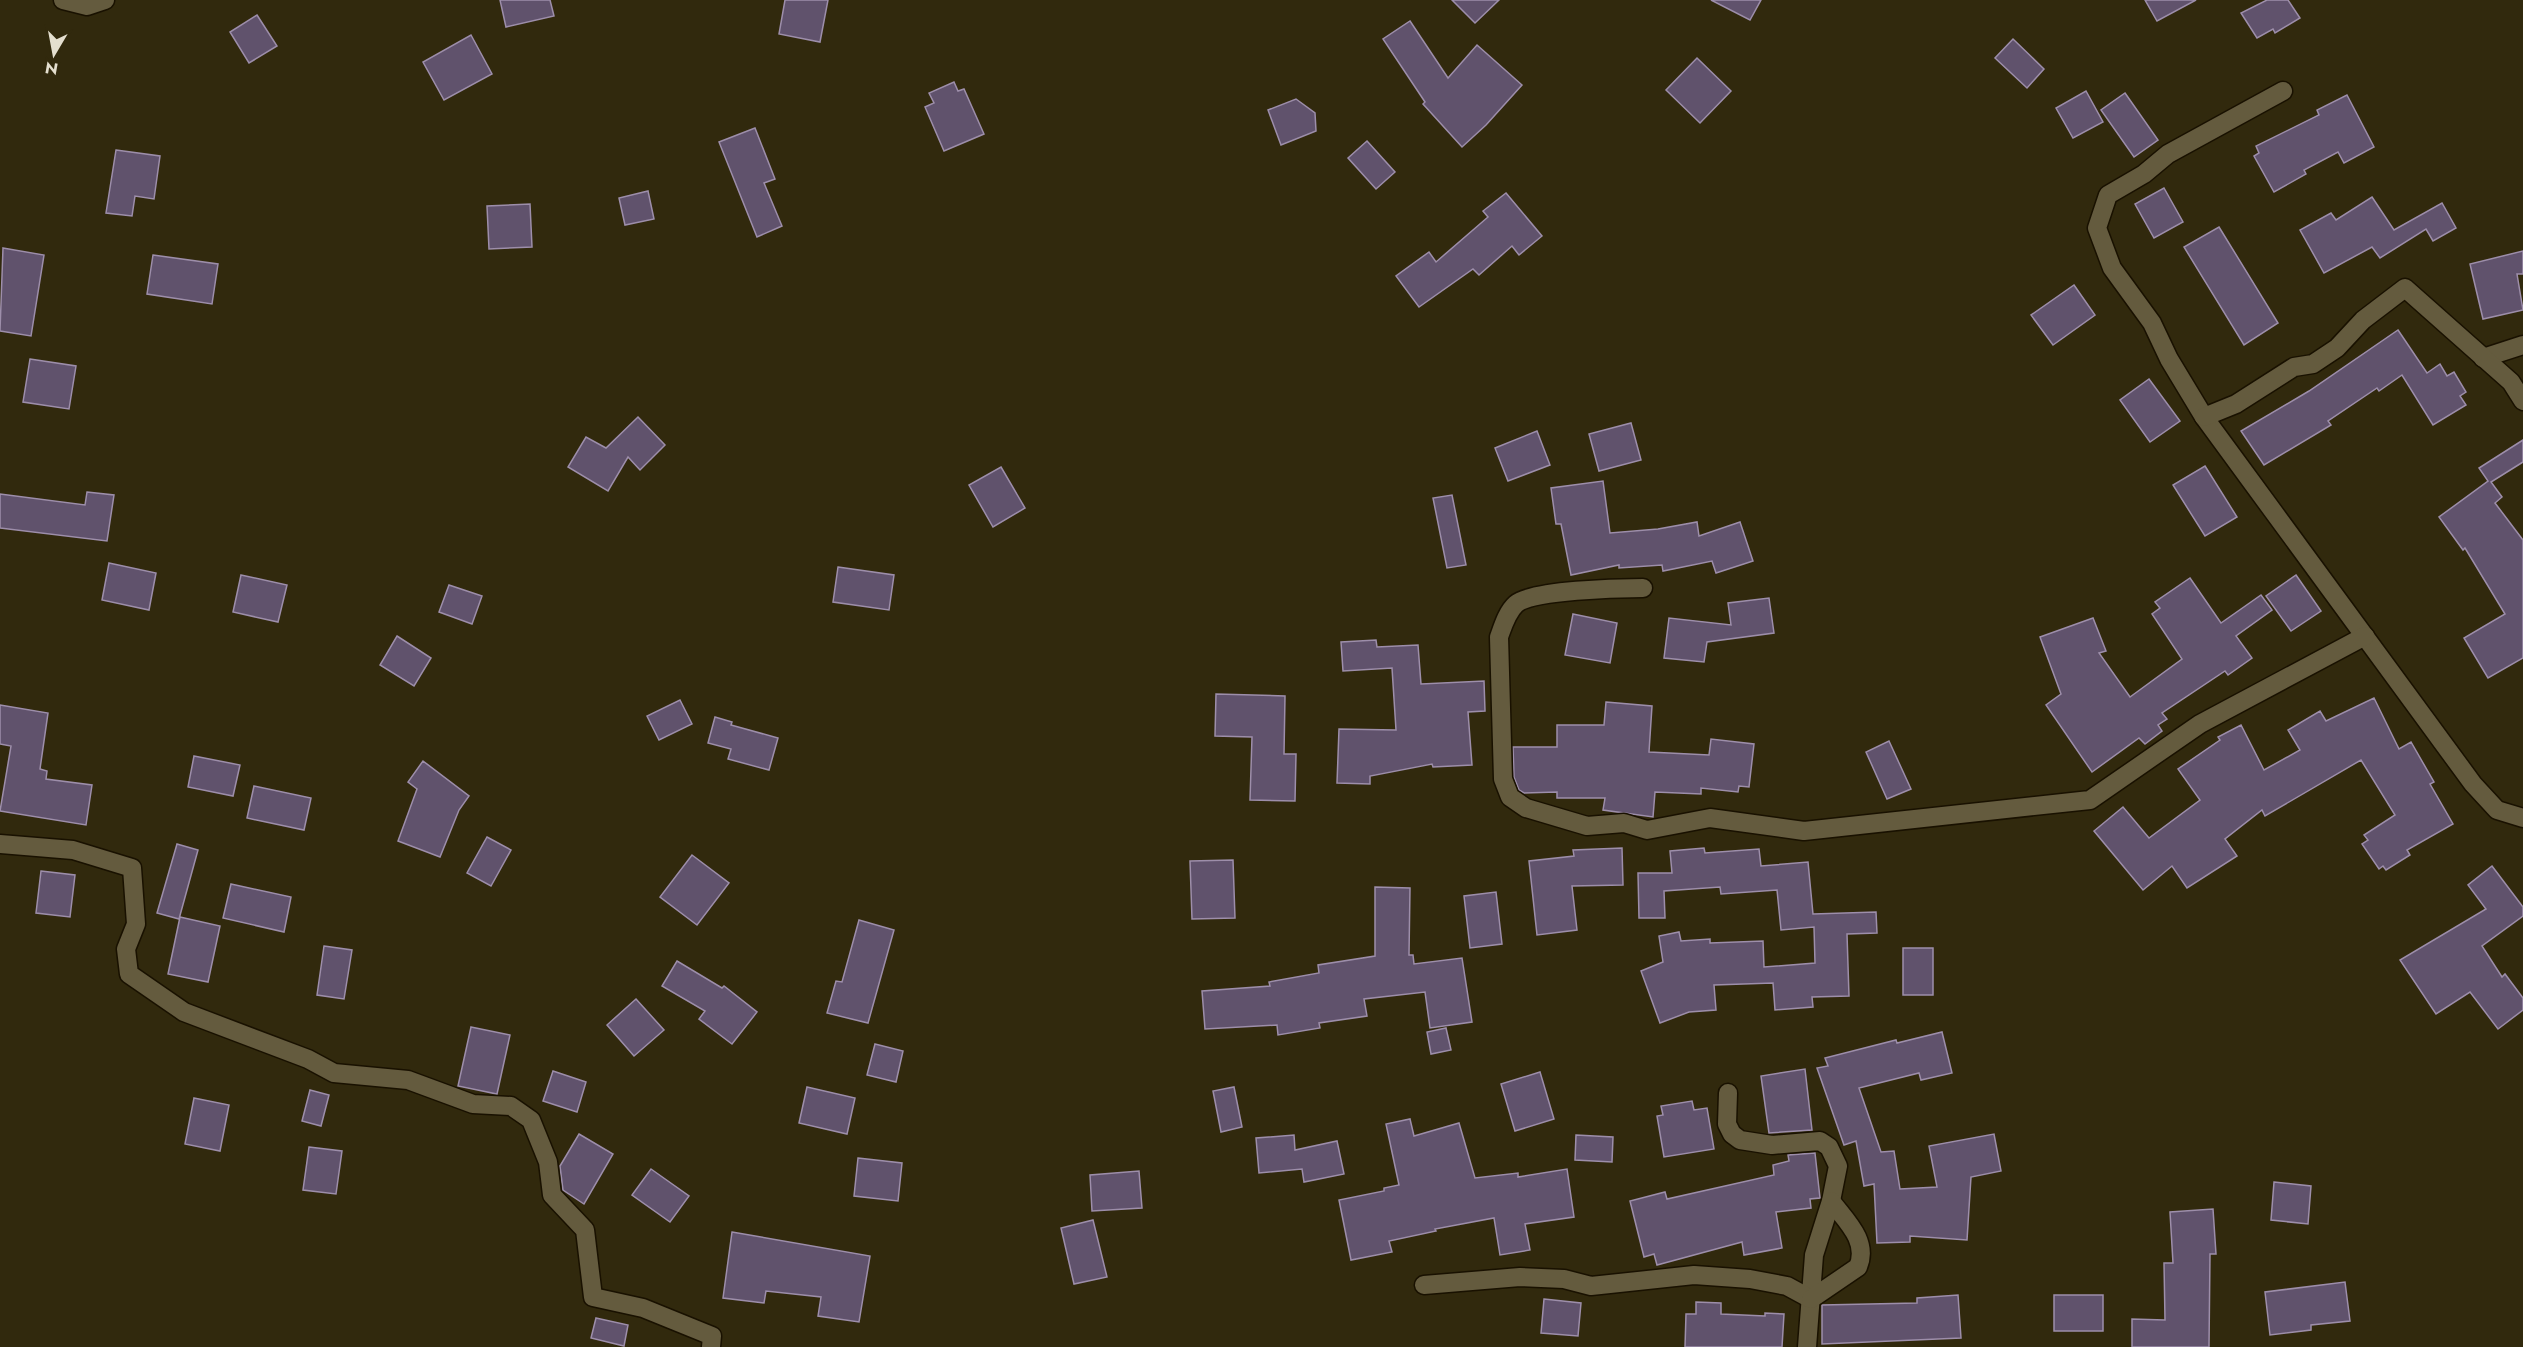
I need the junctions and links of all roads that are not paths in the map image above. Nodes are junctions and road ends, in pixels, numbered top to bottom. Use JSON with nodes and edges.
{"nodes":[{"id":1,"x":63,"y":0,"type":"edge"},
{"id":2,"x":105,"y":0,"type":"edge"},
{"id":3,"x":2283,"y":91,"type":"dead end"},
{"id":4,"x":2523,"y":345,"type":"edge"},
{"id":5,"x":2483,"y":358,"type":"junction"},
{"id":6,"x":2523,"y":402,"type":"edge"},
{"id":7,"x":2204,"y":417,"type":"junction"},
{"id":8,"x":1643,"y":588,"type":"dead end"},
{"id":9,"x":2365,"y":636,"type":"junction"},
{"id":10,"x":2523,"y":818,"type":"edge"},
{"id":11,"x":0,"y":844,"type":"edge"},
{"id":12,"x":1728,"y":1092,"type":"dead end"},
{"id":13,"x":1831,"y":1202,"type":"junction"},
{"id":14,"x":1424,"y":1285,"type":"dead end"},
{"id":15,"x":1811,"y":1299,"type":"junction"},
{"id":16,"x":711,"y":1347,"type":"edge"},
{"id":17,"x":1807,"y":1347,"type":"edge"}],
"edges":[{"from":1,"to":2,"type":"street"},
{"from":3,"to":7,"type":"street"},
{"from":4,"to":5,"type":"street"},
{"from":5,"to":6,"type":"street"},
{"from":5,"to":7,"type":"street"},
{"from":7,"to":9,"type":"street"},
{"from":8,"to":9,"type":"street"},
{"from":9,"to":10,"type":"street"},
{"from":11,"to":16,"type":"street"},
{"from":12,"to":13,"type":"street"},
{"from":13,"to":15,"type":"street"},
{"from":13,"to":15,"type":"street"},
{"from":14,"to":15,"type":"street"},
{"from":15,"to":17,"type":"street"}]}
